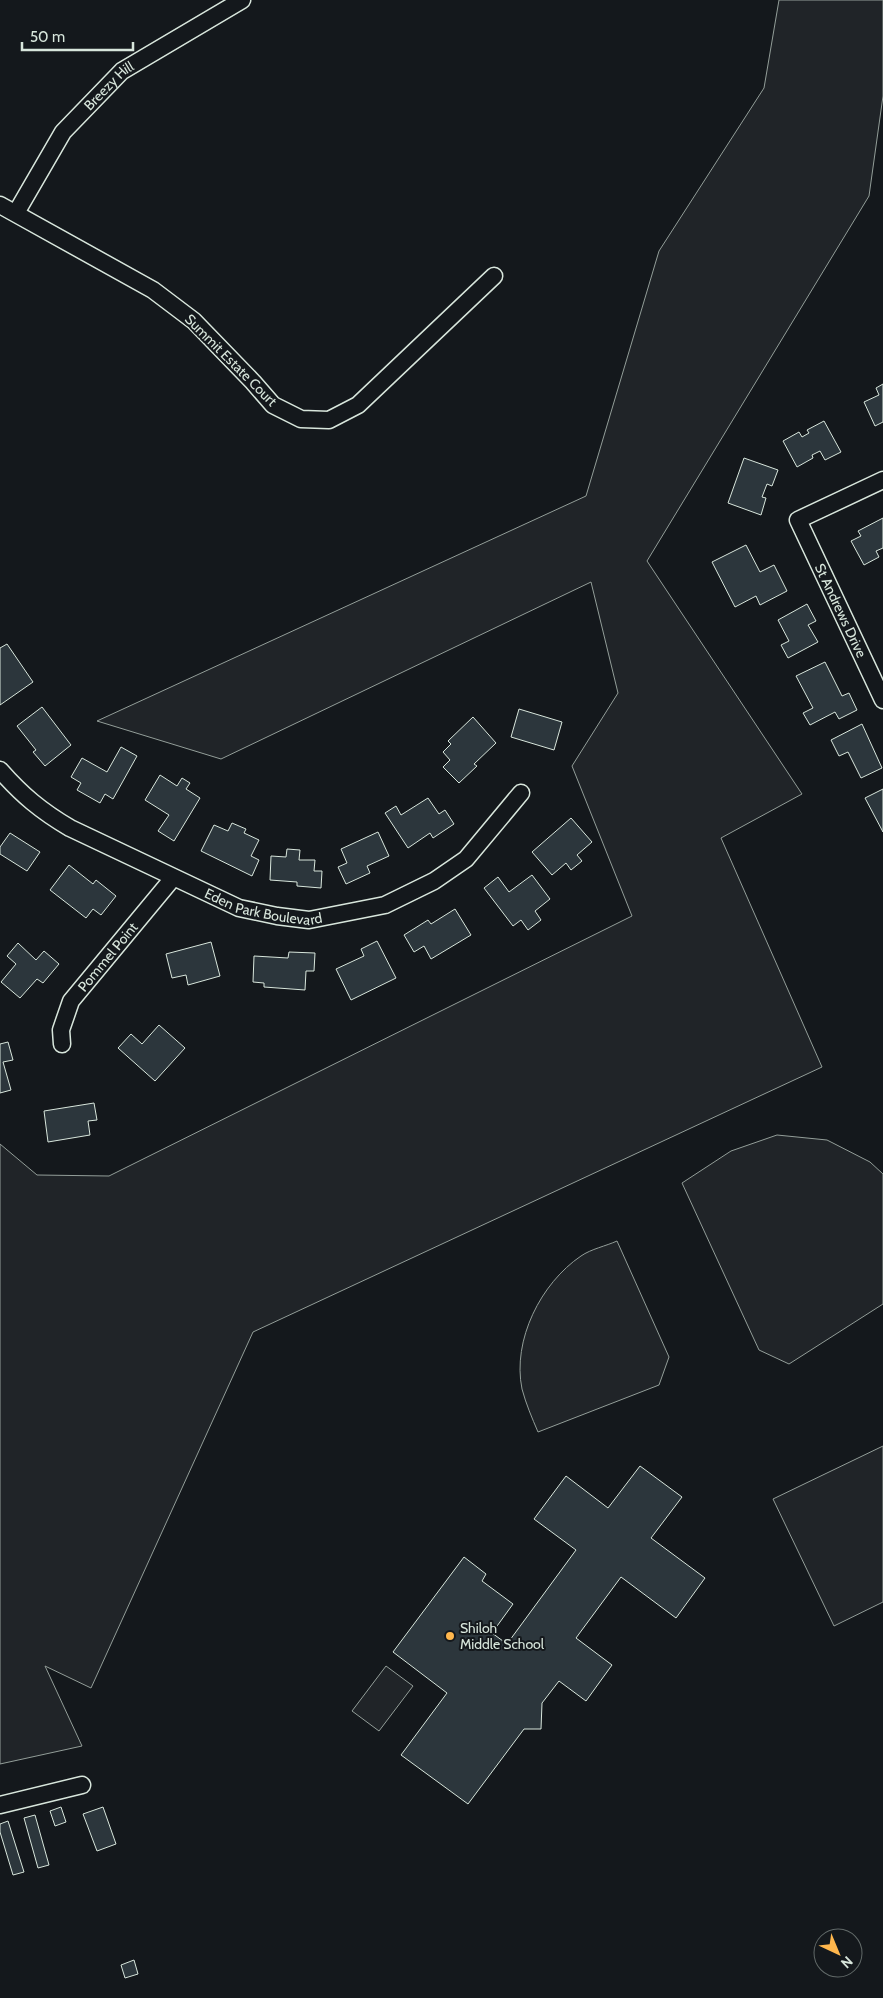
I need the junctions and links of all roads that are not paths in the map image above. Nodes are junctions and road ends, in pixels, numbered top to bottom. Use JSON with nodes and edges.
{"nodes":[{"id":1,"x":242,"y":0,"type":"edge"},
{"id":2,"x":0,"y":205,"type":"edge"},
{"id":3,"x":16,"y":213,"type":"junction"},
{"id":4,"x":494,"y":276,"type":"dead end"},
{"id":5,"x":883,"y":480,"type":"edge"},
{"id":6,"x":883,"y":700,"type":"edge"},
{"id":7,"x":1,"y":774,"type":"edge"},
{"id":8,"x":521,"y":793,"type":"dead end"},
{"id":9,"x":174,"y":878,"type":"junction"},
{"id":10,"x":62,"y":1044,"type":"dead end"},
{"id":11,"x":82,"y":1785,"type":"dead end"},
{"id":12,"x":0,"y":1805,"type":"edge"}],
"edges":[{"from":1,"to":3,"type":"street","name":"Breezy Hill"},
{"from":2,"to":3,"type":"street","name":"Summit Estate Court"},
{"from":3,"to":4,"type":"street","name":"Summit Estate Court"},
{"from":5,"to":6,"type":"street","name":"St Andrews Drive"},
{"from":7,"to":9,"type":"street","name":"Eden Park Boulevard"},
{"from":8,"to":9,"type":"street","name":"Eden Park Boulevard"},
{"from":9,"to":10,"type":"street","name":"Pommel Point"},
{"from":11,"to":12,"type":"street"}]}
